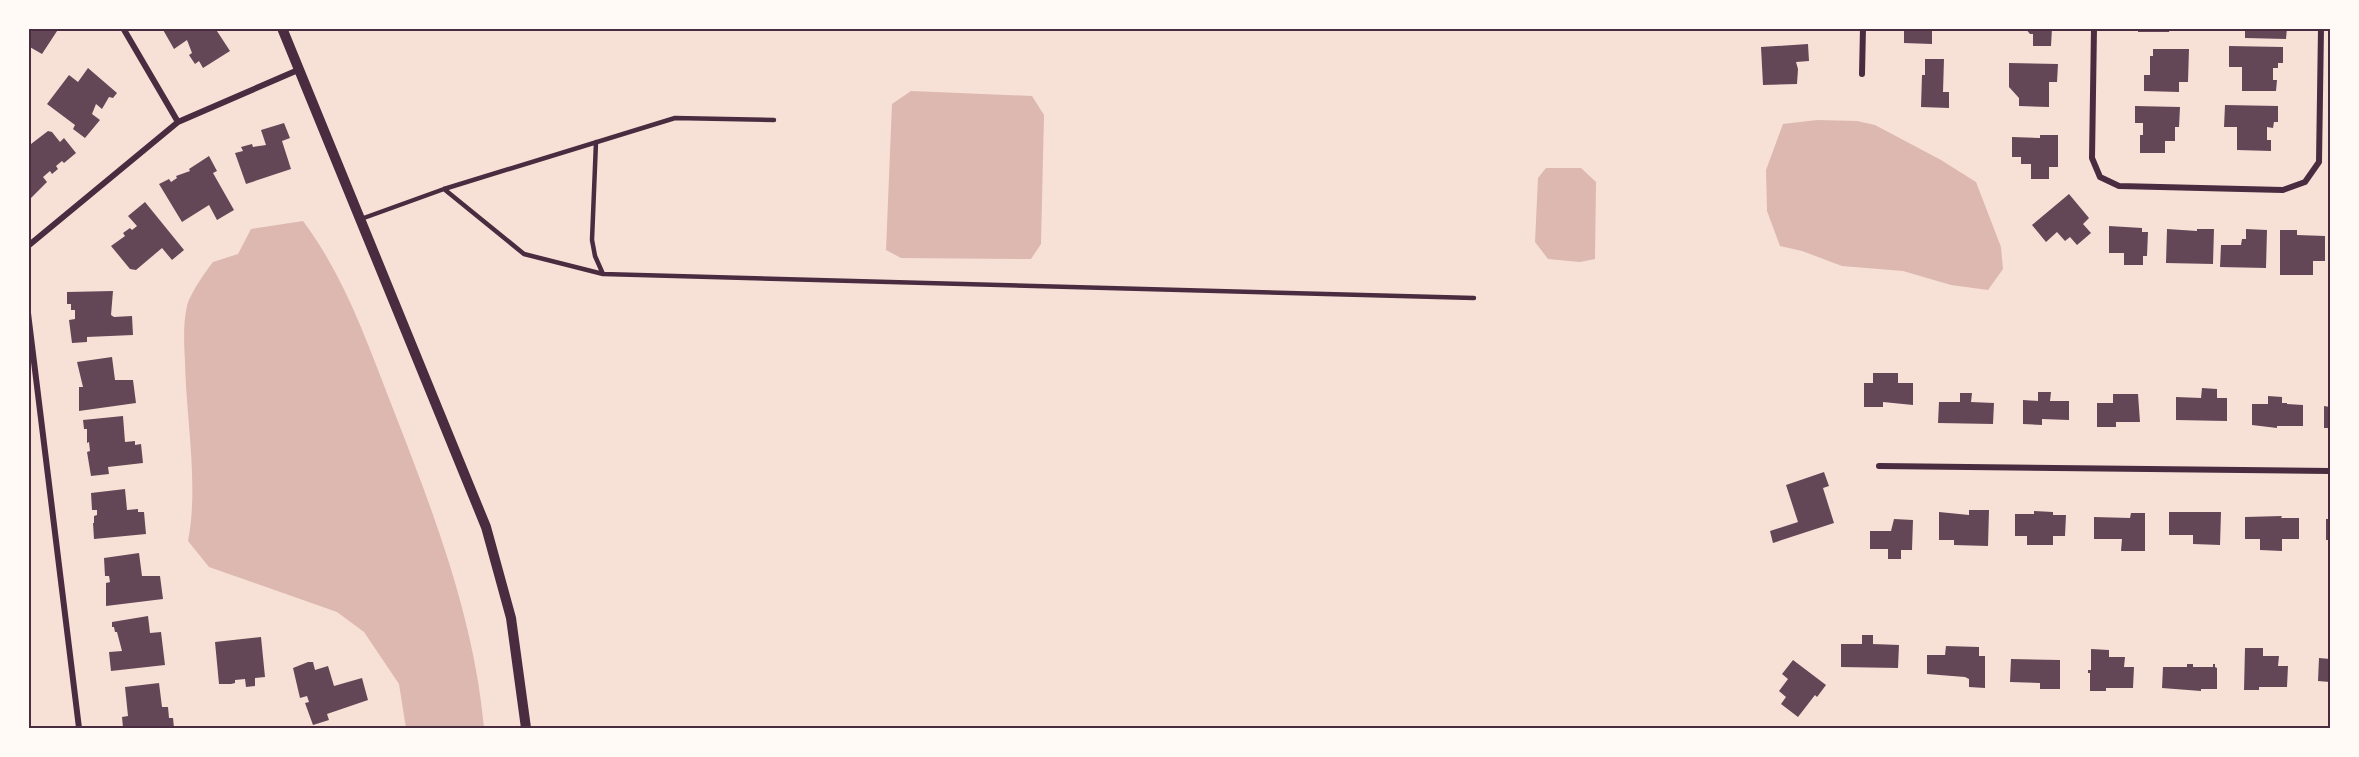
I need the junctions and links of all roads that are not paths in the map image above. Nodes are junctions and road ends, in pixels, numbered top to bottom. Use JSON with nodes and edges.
{"nodes":[{"id":1,"x":123,"y":28,"type":"edge"},
{"id":2,"x":282,"y":28,"type":"edge"},
{"id":3,"x":1863,"y":28,"type":"edge"},
{"id":4,"x":2094,"y":28,"type":"edge"},
{"id":5,"x":2321,"y":28,"type":"edge"},
{"id":6,"x":298,"y":70,"type":"junction"},
{"id":7,"x":1863,"y":74,"type":"dead end"},
{"id":8,"x":774,"y":120,"type":"dead end"},
{"id":9,"x":178,"y":122,"type":"junction"},
{"id":10,"x":596,"y":142,"type":"junction"},
{"id":11,"x":444,"y":189,"type":"junction"},
{"id":12,"x":361,"y":219,"type":"junction"},
{"id":13,"x":28,"y":246,"type":"edge"},
{"id":14,"x":603,"y":274,"type":"junction"},
{"id":15,"x":1474,"y":298,"type":"dead end"},
{"id":16,"x":28,"y":314,"type":"edge"},
{"id":17,"x":1879,"y":466,"type":"dead end"},
{"id":18,"x":2331,"y":471,"type":"edge"},
{"id":19,"x":79,"y":729,"type":"edge"},
{"id":20,"x":526,"y":729,"type":"edge"}],
"edges":[{"from":1,"to":9,"type":"street"},
{"from":2,"to":6,"type":"street"},
{"from":3,"to":7,"type":"street"},
{"from":4,"to":5,"type":"street"},
{"from":6,"to":9,"type":"street"},
{"from":6,"to":12,"type":"street"},
{"from":8,"to":10,"type":"lane"},
{"from":9,"to":13,"type":"street"},
{"from":10,"to":11,"type":"lane"},
{"from":10,"to":14,"type":"lane"},
{"from":11,"to":12,"type":"lane"},
{"from":11,"to":14,"type":"lane"},
{"from":12,"to":20,"type":"street"},
{"from":14,"to":15,"type":"lane"},
{"from":16,"to":19,"type":"street"},
{"from":17,"to":18,"type":"street"}]}
